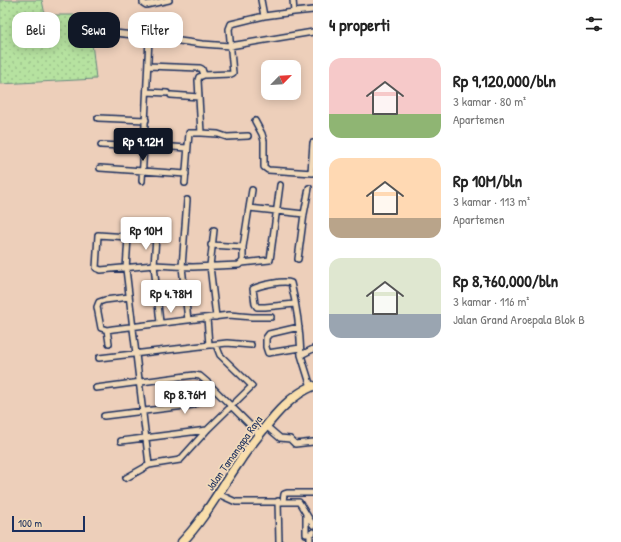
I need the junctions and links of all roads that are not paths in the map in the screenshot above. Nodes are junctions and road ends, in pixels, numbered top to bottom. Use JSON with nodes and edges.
{"nodes":[{"id":1,"x":143,"y":0,"type":"edge"},
{"id":2,"x":169,"y":0,"type":"edge"},
{"id":3,"x":261,"y":0,"type":"edge"},
{"id":4,"x":293,"y":0,"type":"edge"},
{"id":5,"x":313,"y":10,"type":"edge"},
{"id":6,"x":294,"y":12,"type":"junction"},
{"id":7,"x":264,"y":16,"type":"junction"},
{"id":8,"x":313,"y":32,"type":"edge"},
{"id":9,"x":183,"y":42,"type":"edge"},
{"id":10,"x":230,"y":46,"type":"junction"},
{"id":11,"x":149,"y":48,"type":"edge"},
{"id":12,"x":148,"y":66,"type":"junction"},
{"id":13,"x":204,"y":75,"type":"junction"},
{"id":14,"x":147,"y":92,"type":"junction"},
{"id":15,"x":199,"y":97,"type":"junction"},
{"id":16,"x":98,"y":118,"type":"dead end"},
{"id":17,"x":146,"y":120,"type":"junction"},
{"id":18,"x":254,"y":121,"type":"dead end"},
{"id":19,"x":201,"y":133,"type":"junction"},
{"id":20,"x":248,"y":136,"type":"dead end"},
{"id":21,"x":313,"y":143,"type":"edge"},
{"id":22,"x":101,"y":145,"type":"dead end"},
{"id":23,"x":144,"y":146,"type":"junction"},
{"id":24,"x":187,"y":148,"type":"junction"},
{"id":25,"x":100,"y":168,"type":"dead end"},
{"id":26,"x":143,"y":171,"type":"junction"},
{"id":27,"x":312,"y":173,"type":"edge"},
{"id":28,"x":186,"y":174,"type":"junction"},
{"id":29,"x":142,"y":181,"type":"dead end"},
{"id":30,"x":185,"y":183,"type":"dead end"},
{"id":31,"x":280,"y":185,"type":"dead end"},
{"id":32,"x":309,"y":188,"type":"dead end"},
{"id":33,"x":252,"y":190,"type":"dead end"},
{"id":34,"x":187,"y":200,"type":"dead end"},
{"id":35,"x":249,"y":208,"type":"junction"},
{"id":36,"x":277,"y":212,"type":"junction"},
{"id":37,"x":304,"y":214,"type":"junction"},
{"id":38,"x":157,"y":224,"type":"dead end"},
{"id":39,"x":214,"y":230,"type":"dead end"},
{"id":40,"x":128,"y":237,"type":"junction"},
{"id":41,"x":156,"y":239,"type":"junction"},
{"id":42,"x":211,"y":245,"type":"junction"},
{"id":43,"x":243,"y":247,"type":"junction"},
{"id":44,"x":298,"y":259,"type":"dead end"},
{"id":45,"x":242,"y":263,"type":"junction"},
{"id":46,"x":154,"y":265,"type":"junction"},
{"id":47,"x":210,"y":266,"type":"junction"},
{"id":48,"x":182,"y":267,"type":"junction"},
{"id":49,"x":126,"y":269,"type":"junction"},
{"id":50,"x":129,"y":297,"type":"junction"},
{"id":51,"x":295,"y":304,"type":"junction"},
{"id":52,"x":216,"y":316,"type":"junction"},
{"id":53,"x":271,"y":317,"type":"dead end"},
{"id":54,"x":207,"y":318,"type":"junction"},
{"id":55,"x":188,"y":320,"type":"junction"},
{"id":56,"x":160,"y":323,"type":"junction"},
{"id":57,"x":132,"y":327,"type":"junction"},
{"id":58,"x":299,"y":327,"type":"junction"},
{"id":59,"x":107,"y":330,"type":"junction"},
{"id":60,"x":109,"y":343,"type":"dead end"},
{"id":61,"x":208,"y":345,"type":"junction"},
{"id":62,"x":216,"y":345,"type":"junction"},
{"id":63,"x":251,"y":346,"type":"dead end"},
{"id":64,"x":300,"y":348,"type":"junction"},
{"id":65,"x":313,"y":349,"type":"edge"},
{"id":66,"x":136,"y":354,"type":"junction"},
{"id":67,"x":300,"y":355,"type":"junction"},
{"id":68,"x":99,"y":358,"type":"dead end"},
{"id":69,"x":139,"y":382,"type":"junction"},
{"id":70,"x":212,"y":387,"type":"junction"},
{"id":71,"x":312,"y":387,"type":"edge"},
{"id":72,"x":96,"y":388,"type":"dead end"},
{"id":73,"x":231,"y":407,"type":"junction"},
{"id":74,"x":143,"y":411,"type":"junction"},
{"id":75,"x":104,"y":416,"type":"dead end"},
{"id":76,"x":266,"y":426,"type":"junction"},
{"id":77,"x":207,"y":430,"type":"junction"},
{"id":78,"x":259,"y":434,"type":"junction"},
{"id":79,"x":146,"y":439,"type":"junction"},
{"id":80,"x":121,"y":441,"type":"dead end"},
{"id":81,"x":313,"y":442,"type":"edge"},
{"id":82,"x":149,"y":465,"type":"junction"},
{"id":83,"x":126,"y":478,"type":"dead end"},
{"id":84,"x":302,"y":492,"type":"junction"},
{"id":85,"x":312,"y":493,"type":"dead end"},
{"id":86,"x":218,"y":494,"type":"junction"},
{"id":87,"x":280,"y":501,"type":"junction"},
{"id":88,"x":299,"y":502,"type":"junction"},
{"id":89,"x":306,"y":513,"type":"junction"},
{"id":90,"x":313,"y":526,"type":"edge"},
{"id":91,"x":312,"y":533,"type":"edge"},
{"id":92,"x":182,"y":542,"type":"edge"},
{"id":93,"x":279,"y":542,"type":"edge"},
{"id":94,"x":310,"y":542,"type":"edge"}],
"edges":[{"from":1,"to":2,"type":"street"},
{"from":3,"to":7,"type":"street"},
{"from":4,"to":6,"type":"street"},
{"from":5,"to":6,"type":"street"},
{"from":6,"to":7,"type":"street"},
{"from":7,"to":10,"type":"street"},
{"from":8,"to":10,"type":"street"},
{"from":9,"to":10,"type":"street"},
{"from":10,"to":13,"type":"street"},
{"from":11,"to":12,"type":"street"},
{"from":12,"to":13,"type":"street"},
{"from":12,"to":14,"type":"street"},
{"from":13,"to":15,"type":"street"},
{"from":14,"to":15,"type":"street"},
{"from":14,"to":17,"type":"street"},
{"from":15,"to":19,"type":"street"},
{"from":16,"to":17,"type":"street"},
{"from":17,"to":23,"type":"street"},
{"from":18,"to":27,"type":"street"},
{"from":19,"to":20,"type":"street"},
{"from":19,"to":24,"type":"street"},
{"from":21,"to":27,"type":"street"},
{"from":22,"to":23,"type":"street"},
{"from":23,"to":24,"type":"street"},
{"from":23,"to":26,"type":"street"},
{"from":24,"to":28,"type":"street"},
{"from":25,"to":26,"type":"street"},
{"from":26,"to":28,"type":"street"},
{"from":26,"to":29,"type":"street"},
{"from":28,"to":30,"type":"street"},
{"from":31,"to":36,"type":"street"},
{"from":32,"to":37,"type":"street"},
{"from":33,"to":35,"type":"street"},
{"from":34,"to":48,"type":"street"},
{"from":35,"to":36,"type":"street"},
{"from":35,"to":43,"type":"street"},
{"from":36,"to":37,"type":"street"},
{"from":36,"to":45,"type":"street"},
{"from":37,"to":44,"type":"street"},
{"from":38,"to":41,"type":"street"},
{"from":39,"to":42,"type":"street"},
{"from":40,"to":41,"type":"street"},
{"from":40,"to":49,"type":"street"},
{"from":40,"to":49,"type":"street"},
{"from":41,"to":46,"type":"street"},
{"from":42,"to":43,"type":"street"},
{"from":42,"to":47,"type":"street"},
{"from":43,"to":45,"type":"street"},
{"from":45,"to":47,"type":"street"},
{"from":46,"to":48,"type":"street"},
{"from":46,"to":49,"type":"street"},
{"from":46,"to":56,"type":"street"},
{"from":47,"to":48,"type":"street"},
{"from":47,"to":52,"type":"street"},
{"from":48,"to":55,"type":"street"},
{"from":49,"to":50,"type":"street"},
{"from":50,"to":57,"type":"street"},
{"from":50,"to":59,"type":"street"},
{"from":51,"to":51,"type":"street"},
{"from":51,"to":58,"type":"street"},
{"from":52,"to":53,"type":"street"},
{"from":52,"to":54,"type":"street"},
{"from":54,"to":55,"type":"street"},
{"from":54,"to":61,"type":"street"},
{"from":55,"to":56,"type":"street"},
{"from":56,"to":57,"type":"street"},
{"from":57,"to":59,"type":"street"},
{"from":57,"to":66,"type":"street"},
{"from":58,"to":64,"type":"street"},
{"from":58,"to":64,"type":"street"},
{"from":59,"to":60,"type":"street"},
{"from":61,"to":62,"type":"street"},
{"from":61,"to":66,"type":"street"},
{"from":62,"to":63,"type":"street"},
{"from":62,"to":73,"type":"street"},
{"from":64,"to":67,"type":"street"},
{"from":65,"to":67,"type":"street"},
{"from":66,"to":68,"type":"street"},
{"from":66,"to":69,"type":"street"},
{"from":67,"to":71,"type":"street"},
{"from":69,"to":70,"type":"street"},
{"from":69,"to":72,"type":"street"},
{"from":69,"to":74,"type":"street"},
{"from":70,"to":73,"type":"street"},
{"from":70,"to":74,"type":"street"},
{"from":71,"to":76,"type":"main road","name":"Jalan Tamangapa Raya"},
{"from":73,"to":77,"type":"street"},
{"from":73,"to":78,"type":"street"},
{"from":74,"to":75,"type":"street"},
{"from":74,"to":79,"type":"street"},
{"from":76,"to":78,"type":"main road","name":"Jalan Tamangapa Raya"},
{"from":76,"to":81,"type":"street"},
{"from":77,"to":79,"type":"street"},
{"from":77,"to":82,"type":"street"},
{"from":78,"to":86,"type":"main road","name":"Jalan Tamangapa Raya"},
{"from":79,"to":80,"type":"street"},
{"from":79,"to":82,"type":"street"},
{"from":82,"to":83,"type":"street"},
{"from":84,"to":85,"type":"street"},
{"from":84,"to":87,"type":"street"},
{"from":84,"to":88,"type":"street"},
{"from":86,"to":87,"type":"street"},
{"from":86,"to":92,"type":"main road","name":"Jalan Tamangapa Raya"},
{"from":87,"to":88,"type":"street"},
{"from":87,"to":93,"type":"street"},
{"from":88,"to":89,"type":"street"},
{"from":89,"to":90,"type":"street"},
{"from":89,"to":91,"type":"street"},
{"from":91,"to":94,"type":"street"}]}
